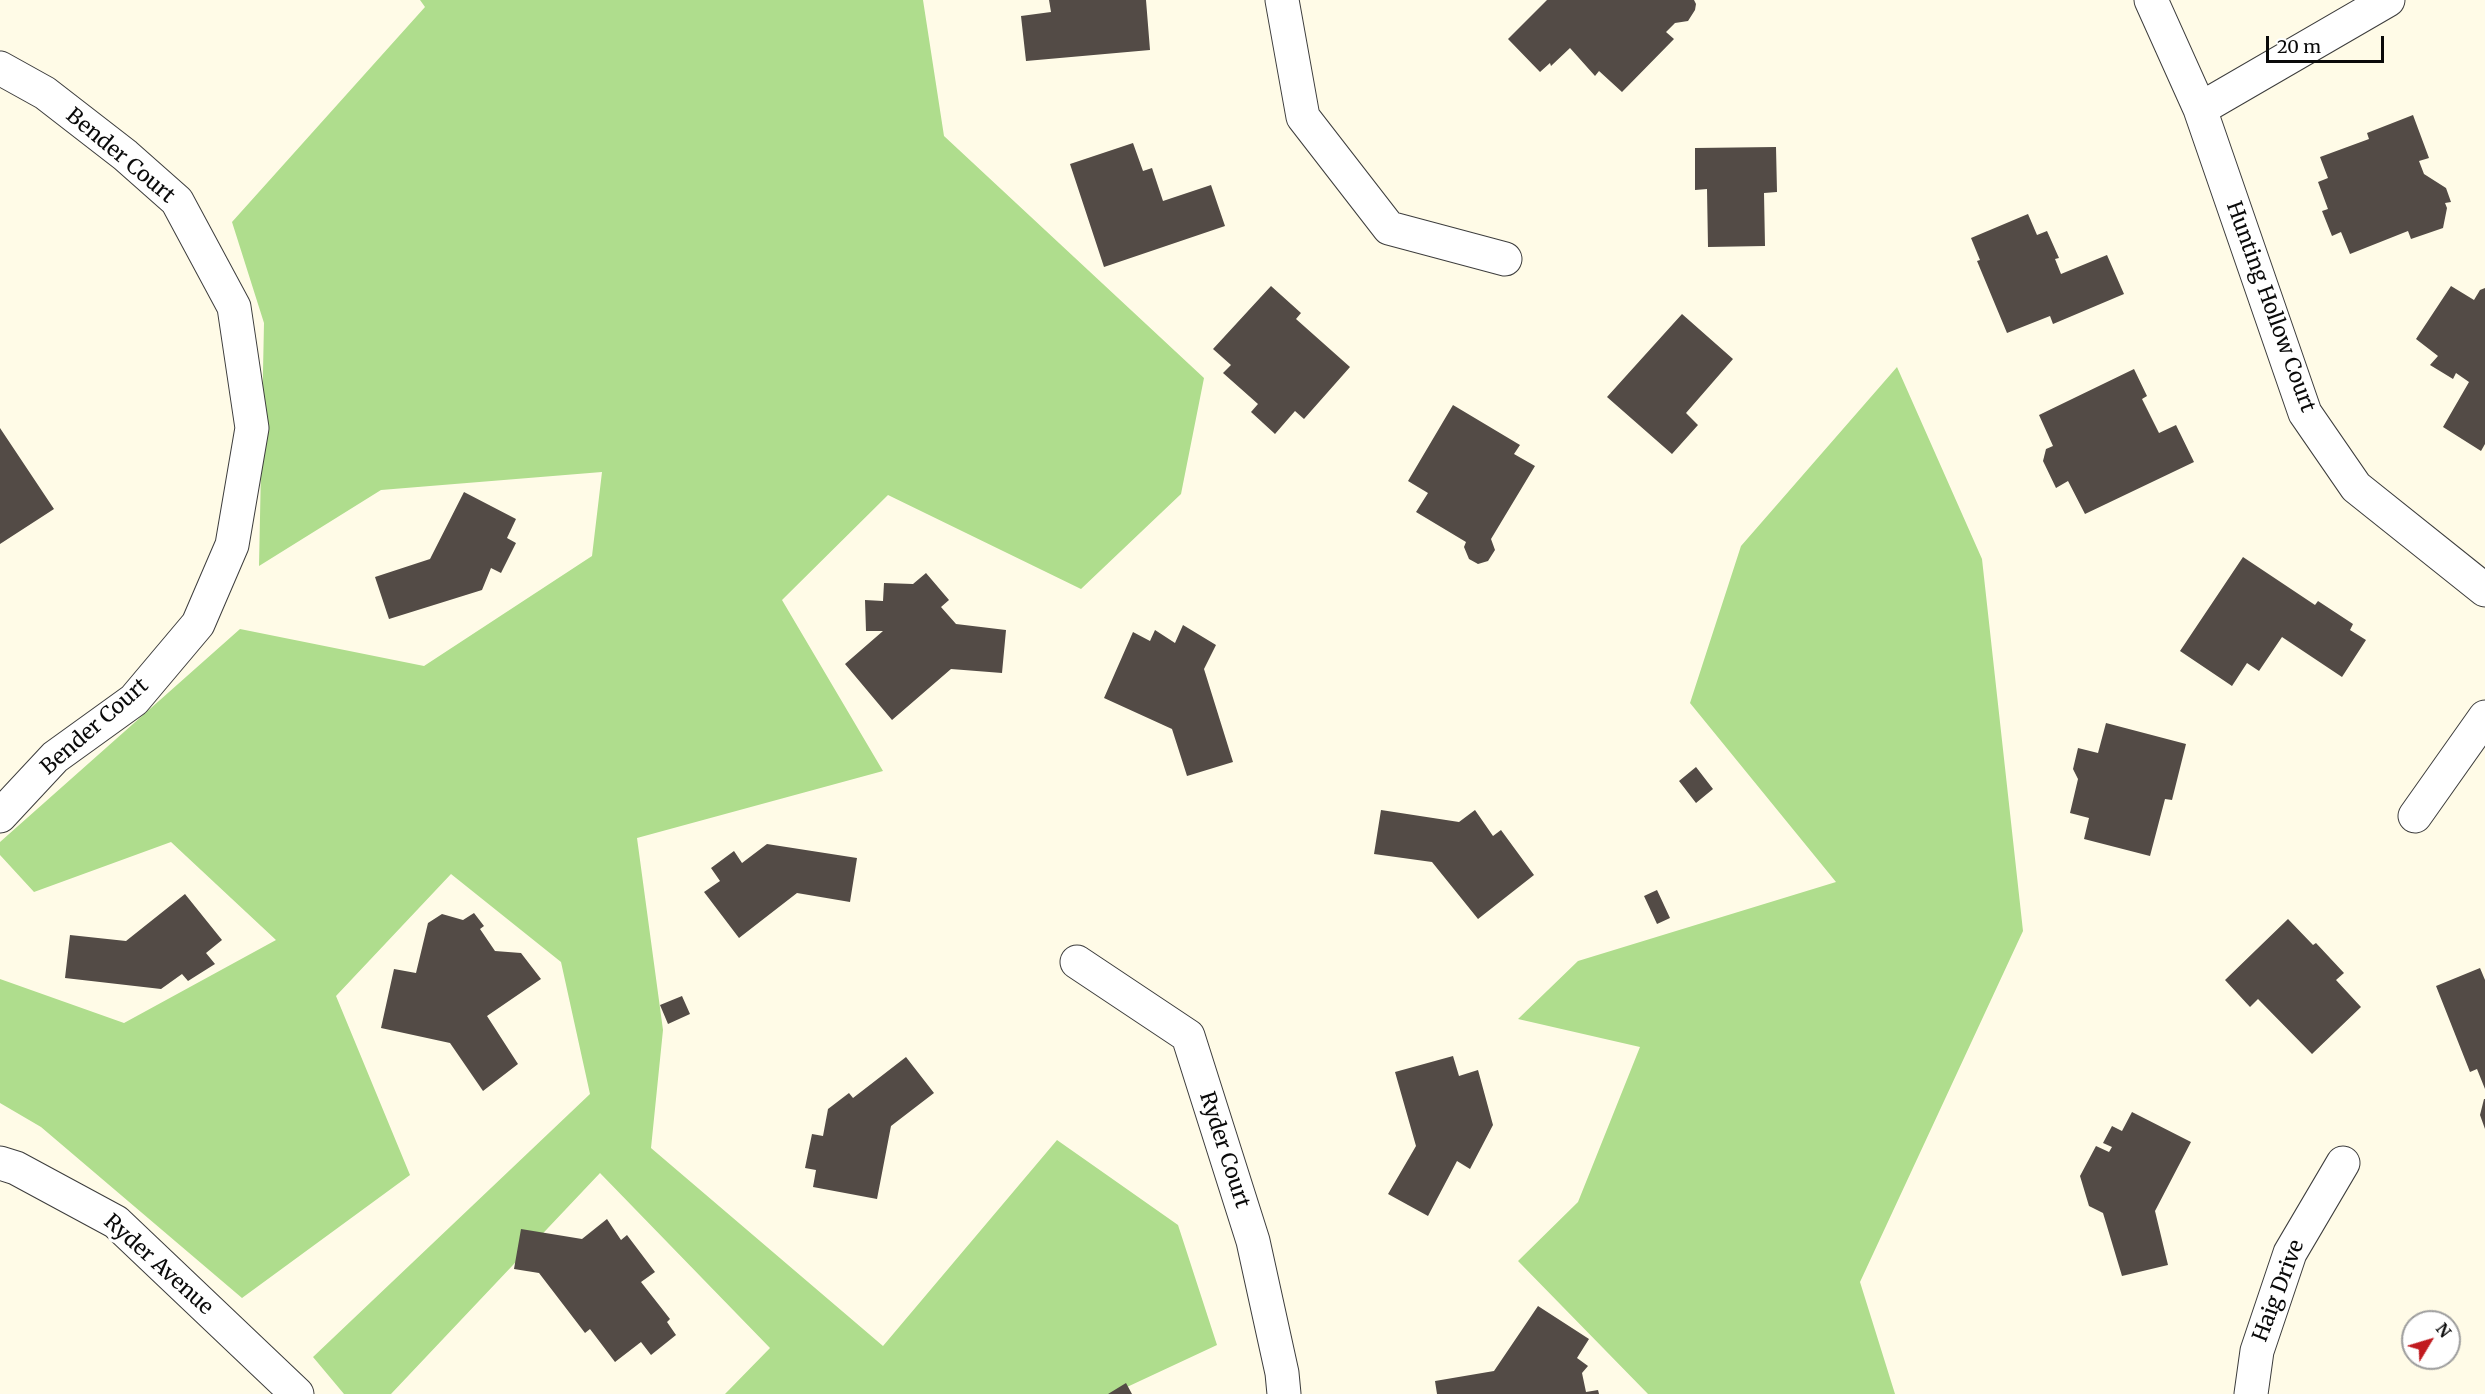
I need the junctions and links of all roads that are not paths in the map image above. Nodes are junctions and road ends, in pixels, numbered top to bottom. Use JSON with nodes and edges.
{"nodes":[{"id":1,"x":1282,"y":0,"type":"edge"},
{"id":2,"x":2151,"y":0,"type":"edge"},
{"id":3,"x":2388,"y":0,"type":"edge"},
{"id":4,"x":0,"y":68,"type":"edge"},
{"id":5,"x":2200,"y":109,"type":"junction"},
{"id":6,"x":1505,"y":259,"type":"dead end"},
{"id":7,"x":2485,"y":590,"type":"edge"},
{"id":8,"x":2485,"y":717,"type":"edge"},
{"id":9,"x":0,"y":816,"type":"edge"},
{"id":10,"x":2415,"y":816,"type":"dead end"},
{"id":11,"x":1077,"y":962,"type":"dead end"},
{"id":12,"x":0,"y":1162,"type":"edge"},
{"id":13,"x":2343,"y":1163,"type":"dead end"},
{"id":14,"x":297,"y":1394,"type":"edge"},
{"id":15,"x":1284,"y":1394,"type":"edge"},
{"id":16,"x":2251,"y":1394,"type":"edge"}],
"edges":[{"from":1,"to":6,"type":"street"},
{"from":2,"to":5,"type":"street","name":"Hunting Hollow Court"},
{"from":3,"to":5,"type":"street"},
{"from":4,"to":9,"type":"street","name":"Bender Court"},
{"from":5,"to":7,"type":"street","name":"Hunting Hollow Court"},
{"from":8,"to":10,"type":"street"},
{"from":11,"to":15,"type":"street","name":"Ryder Court"},
{"from":12,"to":14,"type":"street","name":"Ryder Avenue"},
{"from":13,"to":16,"type":"street","name":"Haig Drive"}]}
